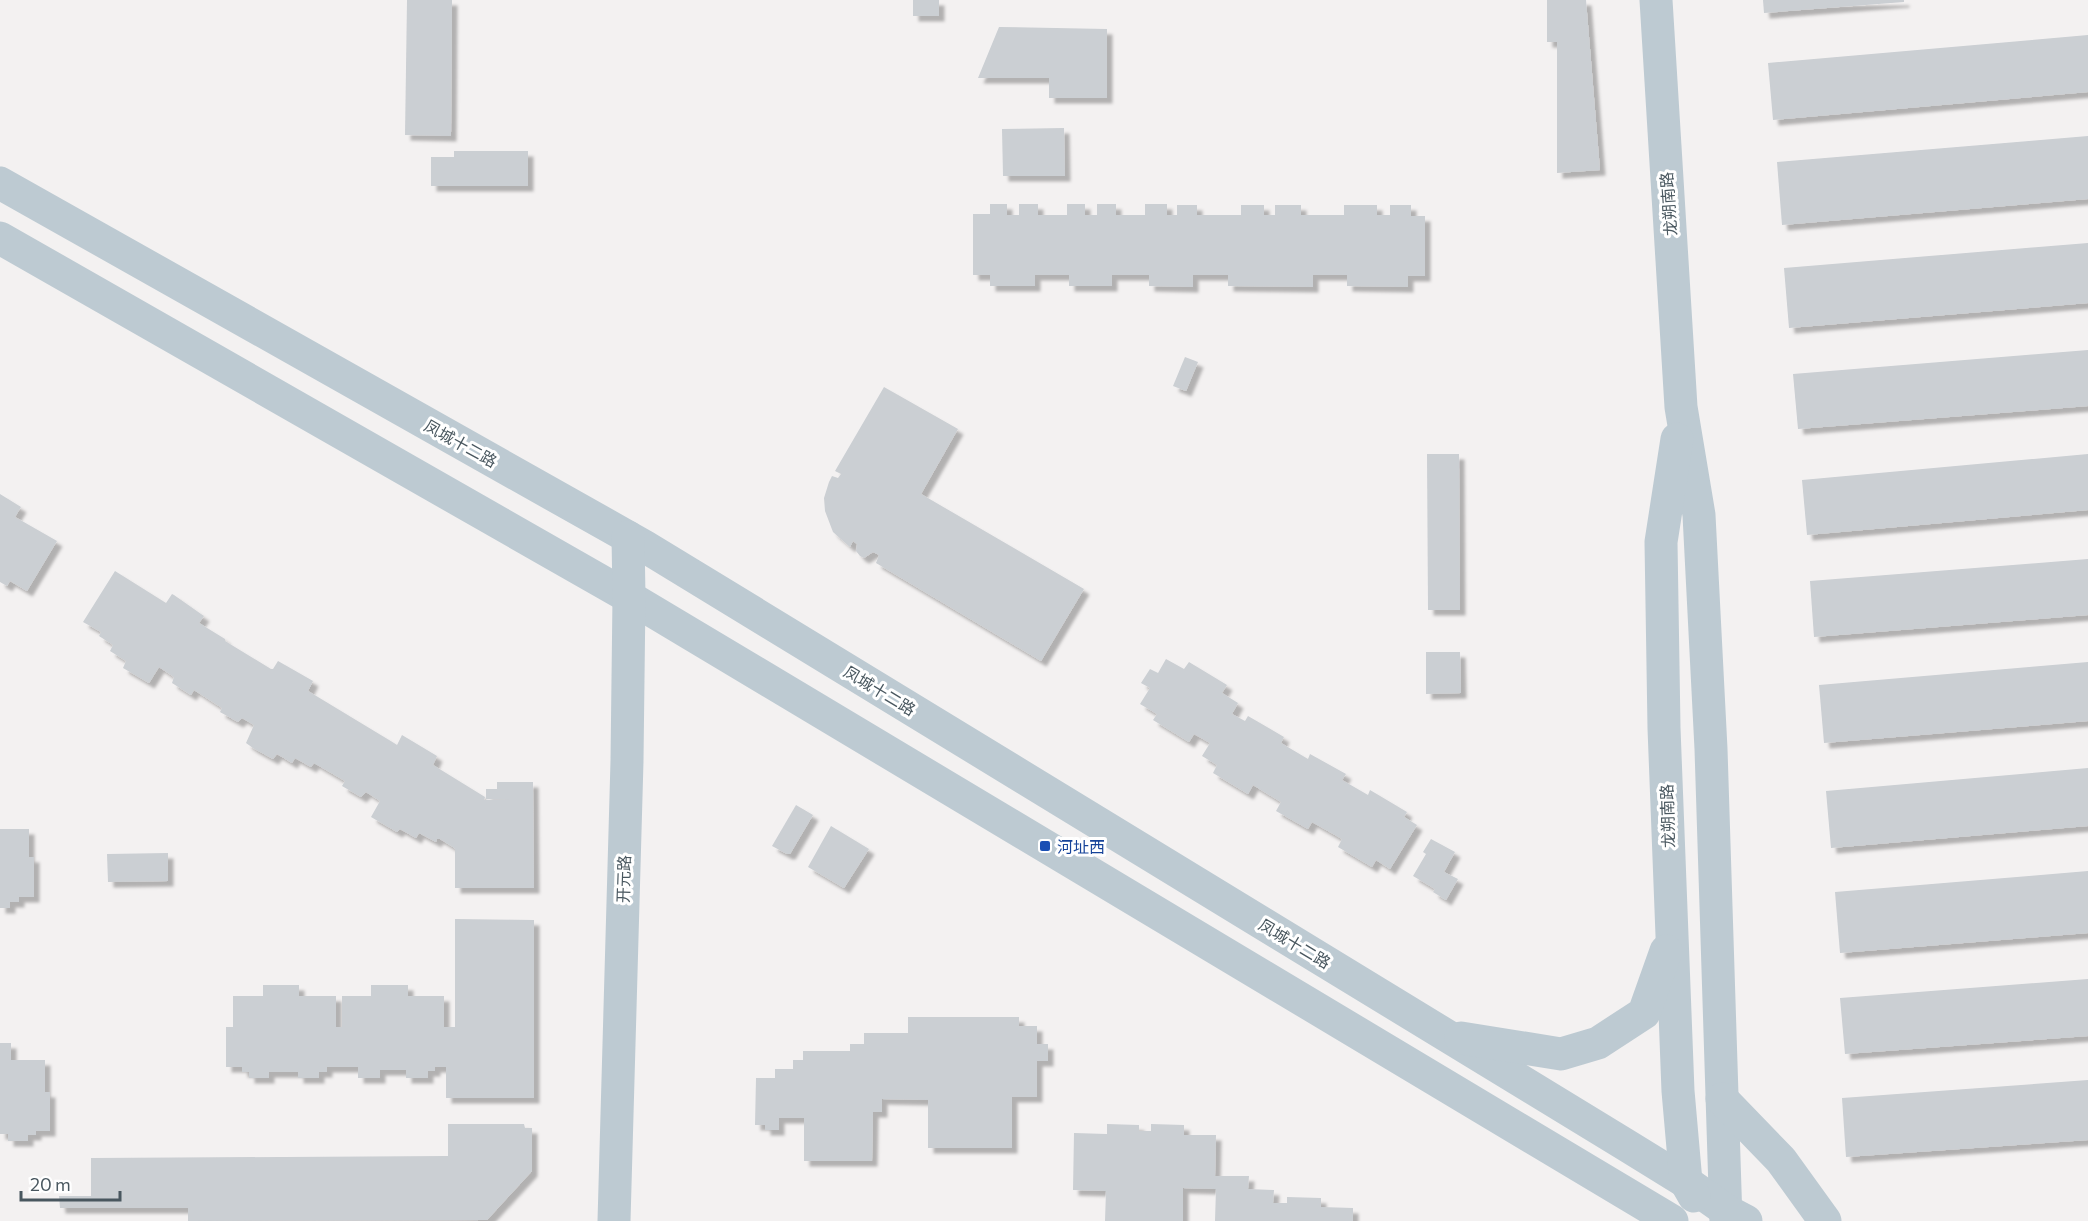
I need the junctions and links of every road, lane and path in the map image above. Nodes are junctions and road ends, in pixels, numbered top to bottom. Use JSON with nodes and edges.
{"nodes":[{"id":1,"x":1656,"y":0,"type":"edge"},
{"id":2,"x":0,"y":183,"type":"edge"},
{"id":3,"x":0,"y":238,"type":"edge"},
{"id":4,"x":1681,"y":407,"type":"junction"},
{"id":5,"x":628,"y":537,"type":"junction"},
{"id":6,"x":629,"y":597,"type":"junction"},
{"id":7,"x":1672,"y":936,"type":"junction"},
{"id":8,"x":1444,"y":1035,"type":"junction"},
{"id":9,"x":1722,"y":1099,"type":"junction"},
{"id":10,"x":1686,"y":1182,"type":"junction"},
{"id":11,"x":1726,"y":1219,"type":"edge"},
{"id":12,"x":614,"y":1221,"type":"edge"},
{"id":13,"x":1672,"y":1221,"type":"edge"},
{"id":14,"x":1825,"y":1221,"type":"edge"}],
"edges":[{"from":1,"to":4,"type":"street","name":"龙朔南路"},
{"from":2,"to":5,"type":"street","name":"凤城十二路"},
{"from":3,"to":6,"type":"street"},
{"from":4,"to":7,"type":"street","name":"龙朔南路"},
{"from":4,"to":9,"type":"street","name":"龙朔南路"},
{"from":5,"to":6,"type":"street","name":"开元路"},
{"from":5,"to":8,"type":"street","name":"凤城十二路"},
{"from":6,"to":12,"type":"street","name":"开元路"},
{"from":6,"to":13,"type":"street"},
{"from":7,"to":8,"type":"street"},
{"from":7,"to":10,"type":"street","name":"龙朔南路"},
{"from":8,"to":10,"type":"street","name":"凤城十二路"},
{"from":9,"to":11,"type":"street","name":"龙朔南路"},
{"from":9,"to":14,"type":"street"},
{"from":10,"to":11,"type":"street","name":"凤城十二路"}]}
